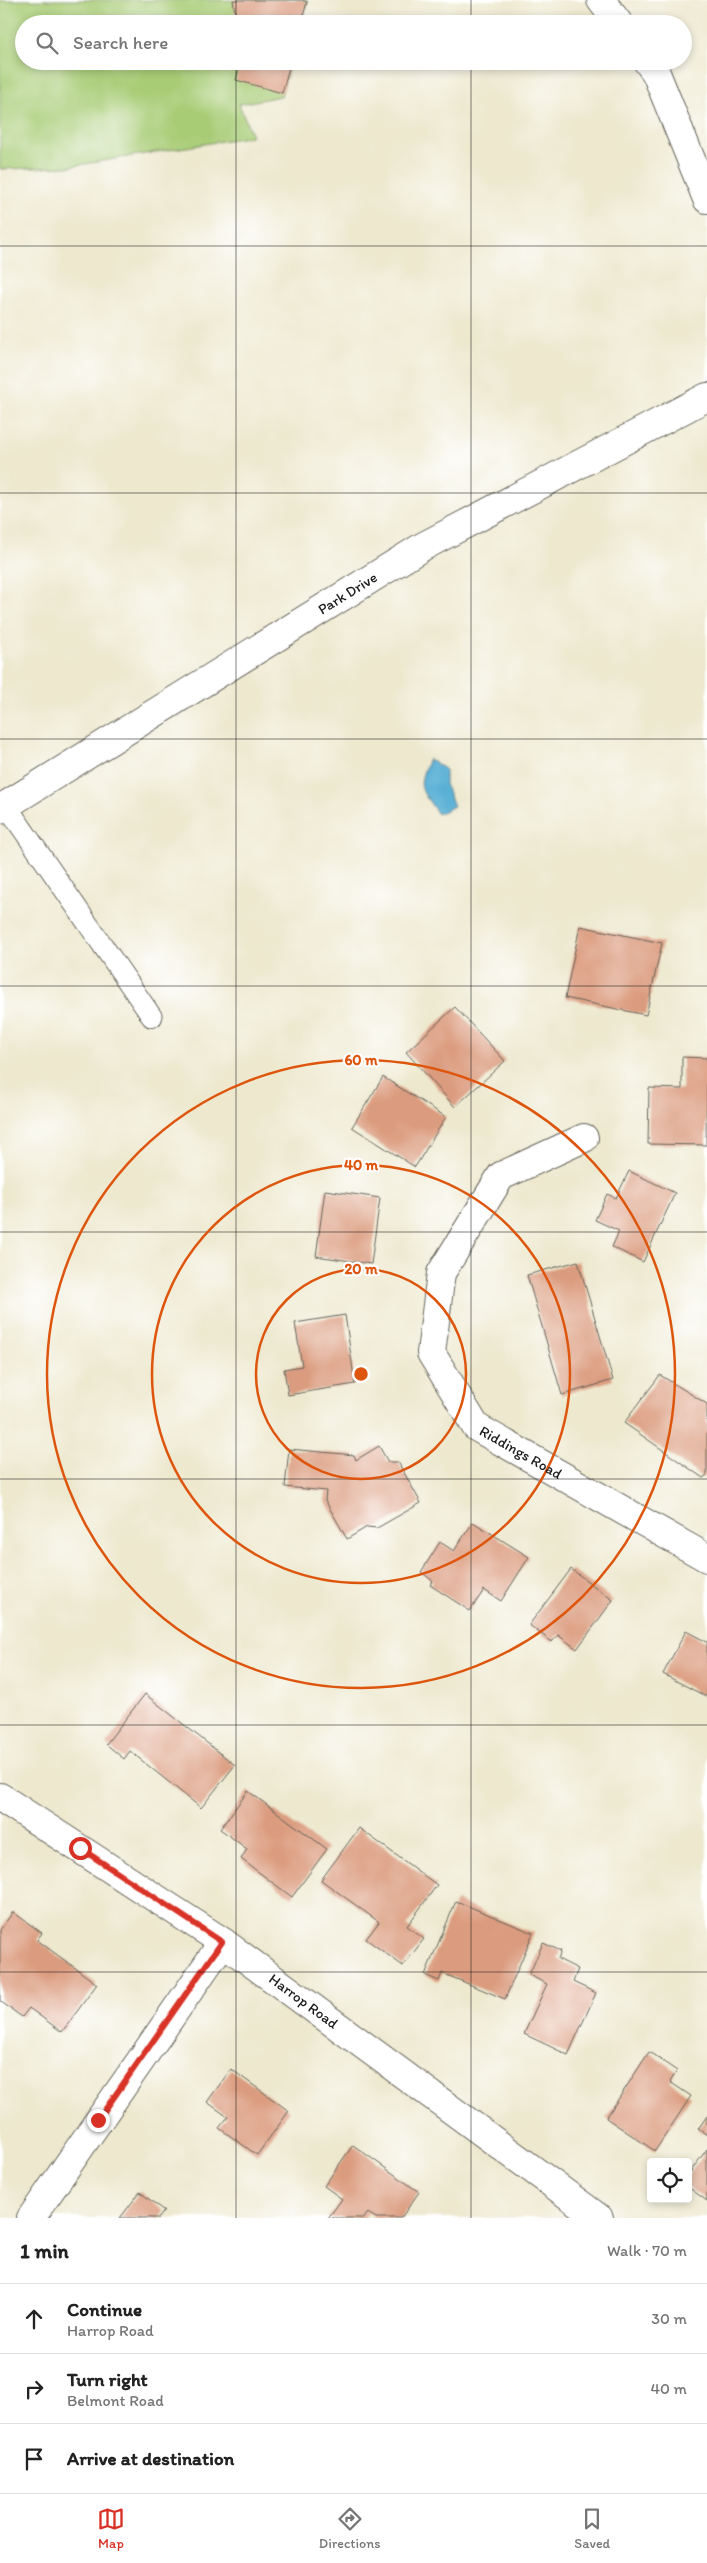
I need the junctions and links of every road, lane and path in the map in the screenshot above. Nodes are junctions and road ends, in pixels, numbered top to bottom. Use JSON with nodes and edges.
{"nodes":[{"id":1,"x":601,"y":0,"type":"edge"},
{"id":2,"x":612,"y":15,"type":"edge"},
{"id":3,"x":654,"y":70,"type":"edge"},
{"id":4,"x":707,"y":199,"type":"edge"},
{"id":5,"x":707,"y":397,"type":"edge"},
{"id":6,"x":3,"y":807,"type":"edge"},
{"id":7,"x":152,"y":1017,"type":"dead end"},
{"id":8,"x":584,"y":1138,"type":"dead end"},
{"id":9,"x":707,"y":1558,"type":"edge"},
{"id":10,"x":0,"y":1797,"type":"edge"},
{"id":11,"x":222,"y":1942,"type":"junction"},
{"id":12,"x":31,"y":2218,"type":"edge"},
{"id":13,"x":599,"y":2218,"type":"edge"}],
"edges":[{"from":1,"to":2,"type":"street"},
{"from":3,"to":4,"type":"street"},
{"from":5,"to":6,"type":"street","name":"Park Drive"},
{"from":6,"to":7,"type":"lane"},
{"from":8,"to":9,"type":"street","name":"Riddings Road"},
{"from":10,"to":11,"type":"street","name":"Harrop Road"},
{"from":11,"to":12,"type":"street"},
{"from":11,"to":13,"type":"street","name":"Harrop Road"}]}
